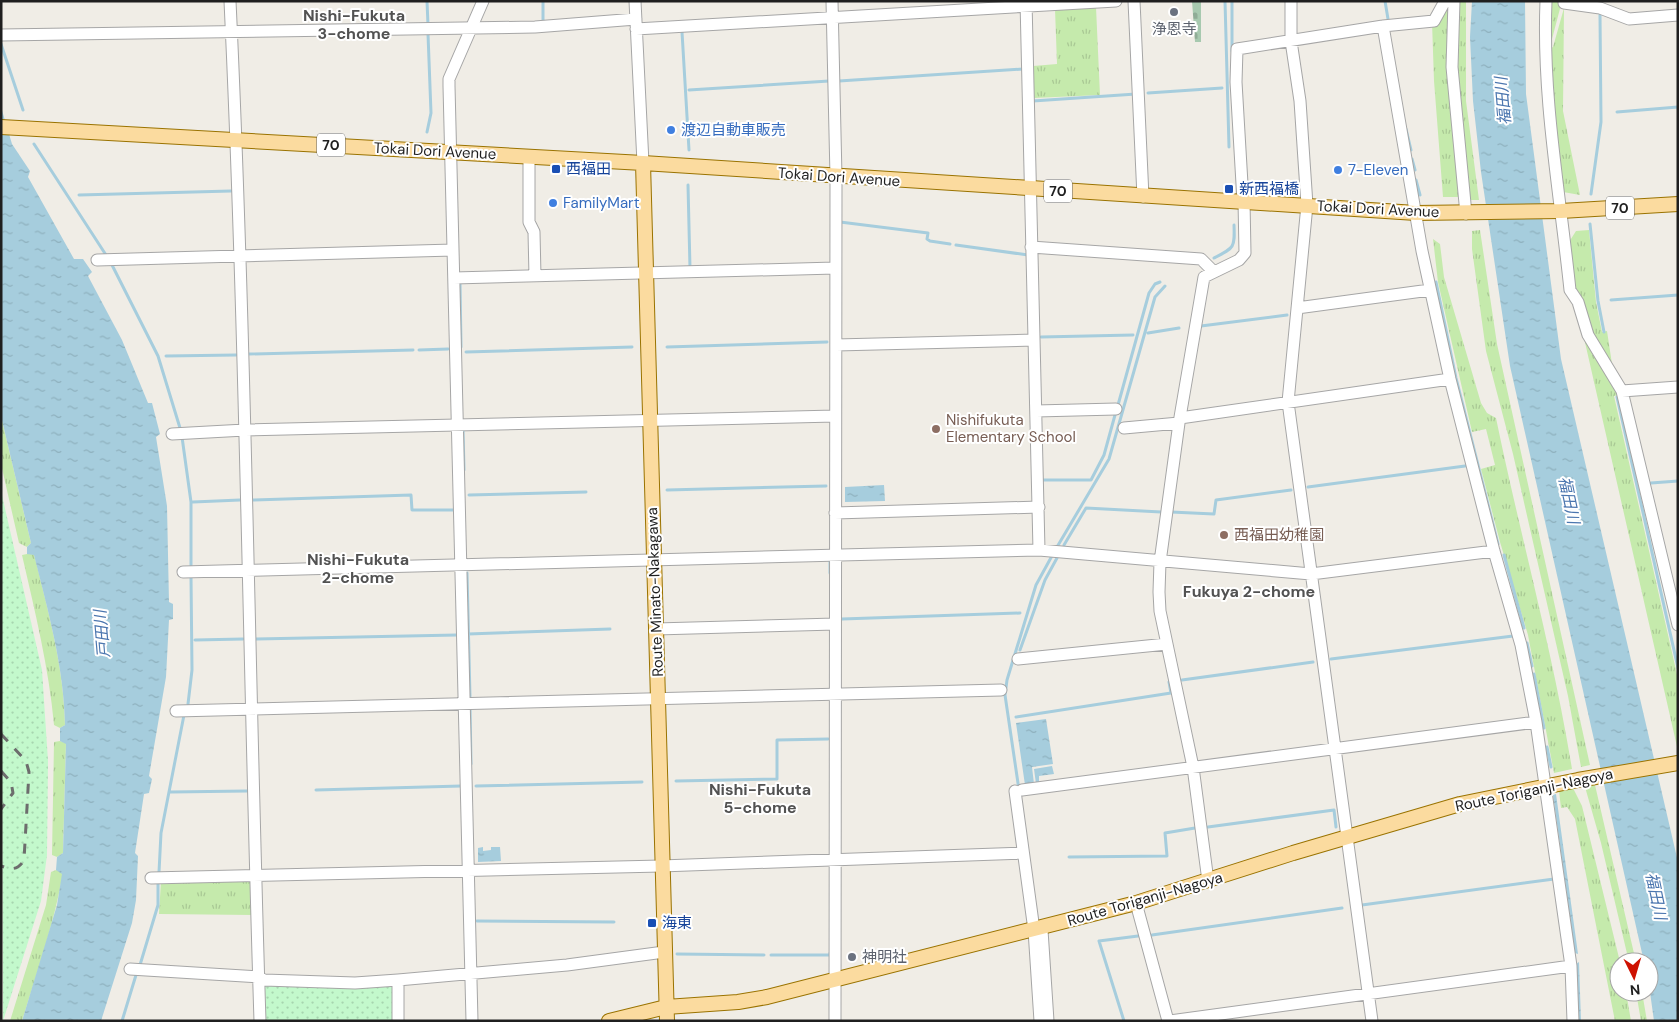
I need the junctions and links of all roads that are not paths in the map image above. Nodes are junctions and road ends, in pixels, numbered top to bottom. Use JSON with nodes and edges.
{"nodes":[{"id":1,"x":230,"y":1,"type":"edge"},
{"id":2,"x":484,"y":1,"type":"edge"},
{"id":3,"x":635,"y":1,"type":"edge"},
{"id":4,"x":832,"y":1,"type":"edge"},
{"id":5,"x":1116,"y":1,"type":"edge"},
{"id":6,"x":1134,"y":1,"type":"edge"},
{"id":7,"x":1291,"y":1,"type":"edge"},
{"id":8,"x":1445,"y":1,"type":"edge"},
{"id":9,"x":1454,"y":1,"type":"edge"},
{"id":10,"x":1546,"y":1,"type":"edge"},
{"id":11,"x":1564,"y":3,"type":"dead end"},
{"id":12,"x":1026,"y":4,"type":"edge"},
{"id":13,"x":1678,"y":15,"type":"edge"},
{"id":14,"x":832,"y":18,"type":"junction"},
{"id":15,"x":636,"y":24,"type":"junction"},
{"id":16,"x":1383,"y":26,"type":"junction"},
{"id":17,"x":470,"y":29,"type":"junction"},
{"id":18,"x":231,"y":32,"type":"junction"},
{"id":19,"x":1,"y":36,"type":"edge"},
{"id":20,"x":1291,"y":41,"type":"junction"},
{"id":21,"x":1,"y":127,"type":"edge"},
{"id":22,"x":237,"y":139,"type":"junction"},
{"id":23,"x":450,"y":152,"type":"junction"},
{"id":24,"x":529,"y":157,"type":"junction"},
{"id":25,"x":643,"y":163,"type":"junction"},
{"id":26,"x":836,"y":177,"type":"junction"},
{"id":27,"x":1029,"y":189,"type":"junction"},
{"id":28,"x":1143,"y":197,"type":"junction"},
{"id":29,"x":1243,"y":201,"type":"junction"},
{"id":30,"x":1678,"y":204,"type":"edge"},
{"id":31,"x":1307,"y":205,"type":"junction"},
{"id":32,"x":1561,"y":212,"type":"junction"},
{"id":33,"x":1416,"y":213,"type":"junction"},
{"id":34,"x":1469,"y":214,"type":"junction"},
{"id":35,"x":1031,"y":247,"type":"junction"},
{"id":36,"x":453,"y":250,"type":"junction"},
{"id":37,"x":240,"y":256,"type":"junction"},
{"id":38,"x":97,"y":260,"type":"dead end"},
{"id":39,"x":835,"y":268,"type":"junction"},
{"id":40,"x":1214,"y":272,"type":"junction"},
{"id":41,"x":645,"y":273,"type":"junction"},
{"id":42,"x":535,"y":276,"type":"junction"},
{"id":43,"x":454,"y":278,"type":"junction"},
{"id":44,"x":1430,"y":290,"type":"junction"},
{"id":45,"x":1297,"y":308,"type":"junction"},
{"id":46,"x":1034,"y":340,"type":"junction"},
{"id":47,"x":836,"y":345,"type":"junction"},
{"id":48,"x":1450,"y":379,"type":"junction"},
{"id":49,"x":1678,"y":387,"type":"edge"},
{"id":50,"x":1622,"y":391,"type":"junction"},
{"id":51,"x":1288,"y":402,"type":"junction"},
{"id":52,"x":1116,"y":409,"type":"dead end"},
{"id":53,"x":1036,"y":412,"type":"junction"},
{"id":54,"x":834,"y":416,"type":"junction"},
{"id":55,"x":650,"y":421,"type":"junction"},
{"id":56,"x":1179,"y":421,"type":"junction"},
{"id":57,"x":457,"y":425,"type":"junction"},
{"id":58,"x":1124,"y":428,"type":"dead end"},
{"id":59,"x":244,"y":430,"type":"junction"},
{"id":60,"x":172,"y":434,"type":"dead end"},
{"id":61,"x":1038,"y":507,"type":"junction"},
{"id":62,"x":835,"y":513,"type":"junction"},
{"id":63,"x":1039,"y":550,"type":"junction"},
{"id":64,"x":1494,"y":551,"type":"junction"},
{"id":65,"x":836,"y":554,"type":"junction"},
{"id":66,"x":655,"y":560,"type":"junction"},
{"id":67,"x":1160,"y":562,"type":"junction"},
{"id":68,"x":461,"y":565,"type":"junction"},
{"id":69,"x":247,"y":569,"type":"junction"},
{"id":70,"x":183,"y":572,"type":"dead end"},
{"id":71,"x":1311,"y":574,"type":"junction"},
{"id":72,"x":1672,"y":575,"type":"edge"},
{"id":73,"x":835,"y":624,"type":"junction"},
{"id":74,"x":1678,"y":625,"type":"edge"},
{"id":75,"x":656,"y":630,"type":"junction"},
{"id":76,"x":1167,"y":644,"type":"junction"},
{"id":77,"x":1018,"y":659,"type":"dead end"},
{"id":78,"x":1001,"y":690,"type":"dead end"},
{"id":79,"x":835,"y":694,"type":"junction"},
{"id":80,"x":658,"y":698,"type":"junction"},
{"id":81,"x":465,"y":702,"type":"junction"},
{"id":82,"x":250,"y":709,"type":"junction"},
{"id":83,"x":176,"y":711,"type":"dead end"},
{"id":84,"x":1536,"y":722,"type":"junction"},
{"id":85,"x":1334,"y":747,"type":"junction"},
{"id":86,"x":1674,"y":763,"type":"edge"},
{"id":87,"x":1193,"y":767,"type":"junction"},
{"id":88,"x":1546,"y":786,"type":"junction"},
{"id":89,"x":1348,"y":838,"type":"junction"},
{"id":90,"x":1023,"y":853,"type":"junction"},
{"id":91,"x":835,"y":860,"type":"junction"},
{"id":92,"x":661,"y":866,"type":"junction"},
{"id":93,"x":469,"y":869,"type":"junction"},
{"id":94,"x":257,"y":874,"type":"junction"},
{"id":95,"x":151,"y":878,"type":"dead end"},
{"id":96,"x":1208,"y":881,"type":"junction"},
{"id":97,"x":1136,"y":903,"type":"junction"},
{"id":98,"x":1038,"y":929,"type":"junction"},
{"id":99,"x":664,"y":952,"type":"junction"},
{"id":100,"x":1571,"y":966,"type":"junction"},
{"id":101,"x":130,"y":969,"type":"dead end"},
{"id":102,"x":471,"y":973,"type":"junction"},
{"id":103,"x":259,"y":977,"type":"junction"},
{"id":104,"x":398,"y":980,"type":"junction"},
{"id":105,"x":834,"y":981,"type":"junction"},
{"id":106,"x":1368,"y":992,"type":"junction"},
{"id":107,"x":667,"y":1014,"type":"edge"},
{"id":108,"x":260,"y":1021,"type":"edge"},
{"id":109,"x":398,"y":1021,"type":"edge"},
{"id":110,"x":472,"y":1021,"type":"edge"},
{"id":111,"x":608,"y":1021,"type":"edge"},
{"id":112,"x":835,"y":1021,"type":"edge"},
{"id":113,"x":1040,"y":1021,"type":"edge"},
{"id":114,"x":1048,"y":1021,"type":"edge"},
{"id":115,"x":1169,"y":1021,"type":"edge"},
{"id":116,"x":1372,"y":1021,"type":"edge"},
{"id":117,"x":1573,"y":1021,"type":"edge"}],
"edges":[{"from":1,"to":18,"type":"street"},
{"from":2,"to":17,"type":"street"},
{"from":3,"to":15,"type":"street"},
{"from":4,"to":14,"type":"street"},
{"from":5,"to":12,"type":"street"},
{"from":6,"to":28,"type":"street"},
{"from":7,"to":20,"type":"street"},
{"from":8,"to":16,"type":"street"},
{"from":9,"to":34,"type":"street"},
{"from":10,"to":32,"type":"street"},
{"from":11,"to":13,"type":"street"},
{"from":12,"to":14,"type":"street"},
{"from":12,"to":27,"type":"street"},
{"from":14,"to":15,"type":"street"},
{"from":14,"to":26,"type":"street"},
{"from":15,"to":17,"type":"street"},
{"from":15,"to":25,"type":"street"},
{"from":16,"to":20,"type":"street"},
{"from":16,"to":33,"type":"street"},
{"from":17,"to":18,"type":"street"},
{"from":17,"to":23,"type":"street"},
{"from":18,"to":19,"type":"street"},
{"from":18,"to":22,"type":"street"},
{"from":20,"to":29,"type":"street"},
{"from":20,"to":31,"type":"street"},
{"from":21,"to":22,"type":"main road","name":"Tokai Dori Avenue","number":"70"},
{"from":22,"to":23,"type":"main road","name":"Tokai Dori Avenue","number":"70"},
{"from":22,"to":37,"type":"street"},
{"from":23,"to":24,"type":"main road","name":"Tokai Dori Avenue","number":"70"},
{"from":23,"to":36,"type":"street"},
{"from":24,"to":25,"type":"main road","name":"Tokai Dori Avenue","number":"70"},
{"from":24,"to":42,"type":"street"},
{"from":25,"to":26,"type":"main road","name":"Tokai Dori Avenue","number":"70"},
{"from":25,"to":41,"type":"main road","name":"Route Minato-Nakagawa"},
{"from":26,"to":27,"type":"main road","name":"Tokai Dori Avenue","number":"70"},
{"from":26,"to":39,"type":"street"},
{"from":27,"to":28,"type":"main road","name":"Tokai Dori Avenue","number":"70"},
{"from":27,"to":35,"type":"street"},
{"from":28,"to":29,"type":"main road","name":"Tokai Dori Avenue","number":"70"},
{"from":29,"to":31,"type":"main road","name":"Tokai Dori Avenue","number":"70"},
{"from":29,"to":40,"type":"street"},
{"from":30,"to":32,"type":"main road","name":"Tokai Dori Avenue","number":"70"},
{"from":31,"to":33,"type":"main road","name":"Tokai Dori Avenue","number":"70"},
{"from":31,"to":45,"type":"street"},
{"from":32,"to":34,"type":"main road","name":"Tokai Dori Avenue","number":"70"},
{"from":32,"to":50,"type":"street"},
{"from":33,"to":34,"type":"main road","name":"Tokai Dori Avenue","number":"70"},
{"from":33,"to":44,"type":"street"},
{"from":35,"to":40,"type":"street"},
{"from":35,"to":46,"type":"street"},
{"from":36,"to":37,"type":"street"},
{"from":36,"to":43,"type":"street"},
{"from":37,"to":38,"type":"street"},
{"from":37,"to":59,"type":"street"},
{"from":39,"to":41,"type":"street"},
{"from":39,"to":47,"type":"street"},
{"from":40,"to":56,"type":"street"},
{"from":41,"to":42,"type":"street"},
{"from":41,"to":55,"type":"main road","name":"Route Minato-Nakagawa"},
{"from":42,"to":43,"type":"street"},
{"from":43,"to":57,"type":"street"},
{"from":44,"to":45,"type":"street"},
{"from":44,"to":48,"type":"street"},
{"from":45,"to":51,"type":"street"},
{"from":46,"to":47,"type":"street"},
{"from":46,"to":53,"type":"street"},
{"from":47,"to":54,"type":"street"},
{"from":48,"to":51,"type":"street"},
{"from":48,"to":64,"type":"street"},
{"from":49,"to":50,"type":"street"},
{"from":50,"to":72,"type":"street"},
{"from":51,"to":56,"type":"street"},
{"from":51,"to":71,"type":"street"},
{"from":52,"to":53,"type":"street"},
{"from":53,"to":61,"type":"street"},
{"from":54,"to":55,"type":"street"},
{"from":54,"to":62,"type":"street"},
{"from":55,"to":57,"type":"street"},
{"from":55,"to":66,"type":"main road","name":"Route Minato-Nakagawa"},
{"from":56,"to":58,"type":"street"},
{"from":56,"to":67,"type":"street"},
{"from":57,"to":59,"type":"street"},
{"from":57,"to":68,"type":"street"},
{"from":59,"to":60,"type":"street"},
{"from":59,"to":69,"type":"street"},
{"from":61,"to":62,"type":"street"},
{"from":61,"to":63,"type":"street"},
{"from":62,"to":65,"type":"street"},
{"from":63,"to":65,"type":"street"},
{"from":63,"to":67,"type":"street"},
{"from":64,"to":71,"type":"street"},
{"from":64,"to":84,"type":"street"},
{"from":65,"to":66,"type":"street"},
{"from":65,"to":73,"type":"street"},
{"from":66,"to":68,"type":"street"},
{"from":66,"to":75,"type":"main road","name":"Route Minato-Nakagawa"},
{"from":67,"to":71,"type":"street"},
{"from":67,"to":76,"type":"street"},
{"from":68,"to":69,"type":"street"},
{"from":68,"to":81,"type":"street"},
{"from":69,"to":70,"type":"street"},
{"from":69,"to":82,"type":"street"},
{"from":71,"to":85,"type":"street"},
{"from":72,"to":74,"type":"street"},
{"from":73,"to":75,"type":"street"},
{"from":73,"to":79,"type":"street"},
{"from":75,"to":80,"type":"main road","name":"Route Minato-Nakagawa"},
{"from":76,"to":77,"type":"street"},
{"from":76,"to":87,"type":"street"},
{"from":78,"to":79,"type":"street"},
{"from":79,"to":80,"type":"street"},
{"from":79,"to":91,"type":"street"},
{"from":80,"to":81,"type":"street"},
{"from":80,"to":92,"type":"main road","name":"Route Minato-Nakagawa"},
{"from":81,"to":82,"type":"street"},
{"from":81,"to":93,"type":"street"},
{"from":82,"to":83,"type":"street"},
{"from":82,"to":94,"type":"street"},
{"from":84,"to":85,"type":"street"},
{"from":84,"to":88,"type":"street"},
{"from":85,"to":87,"type":"street"},
{"from":85,"to":89,"type":"street"},
{"from":86,"to":88,"type":"main road","name":"Route Toriganji-Nagoya"},
{"from":87,"to":90,"type":"street"},
{"from":87,"to":96,"type":"street"},
{"from":88,"to":89,"type":"main road","name":"Route Toriganji-Nagoya"},
{"from":88,"to":100,"type":"street"},
{"from":89,"to":96,"type":"main road","name":"Route Toriganji-Nagoya"},
{"from":89,"to":106,"type":"street"},
{"from":90,"to":91,"type":"street"},
{"from":90,"to":98,"type":"street"},
{"from":91,"to":92,"type":"street"},
{"from":91,"to":105,"type":"street"},
{"from":92,"to":93,"type":"street"},
{"from":92,"to":99,"type":"main road","name":"Route Minato-Nakagawa"},
{"from":93,"to":94,"type":"street"},
{"from":93,"to":102,"type":"street"},
{"from":94,"to":95,"type":"street"},
{"from":94,"to":103,"type":"street"},
{"from":96,"to":97,"type":"main road","name":"Route Toriganji-Nagoya"},
{"from":97,"to":98,"type":"main road","name":"Route Toriganji-Nagoya"},
{"from":97,"to":115,"type":"street"},
{"from":98,"to":105,"type":"main road","name":"Route Toriganji-Nagoya"},
{"from":98,"to":113,"type":"street"},
{"from":98,"to":114,"type":"street"},
{"from":99,"to":102,"type":"street"},
{"from":99,"to":107,"type":"main road","name":"Route Minato-Nakagawa"},
{"from":100,"to":106,"type":"street"},
{"from":100,"to":117,"type":"street"},
{"from":101,"to":103,"type":"street"},
{"from":102,"to":104,"type":"street"},
{"from":102,"to":110,"type":"street"},
{"from":103,"to":104,"type":"street"},
{"from":103,"to":108,"type":"street"},
{"from":104,"to":109,"type":"street"},
{"from":105,"to":107,"type":"main road","name":"Route Toriganji-Nagoya"},
{"from":105,"to":112,"type":"street"},
{"from":106,"to":115,"type":"street"},
{"from":106,"to":116,"type":"street"},
{"from":107,"to":111,"type":"main road","name":"Route Toriganji-Nagoya"}]}
